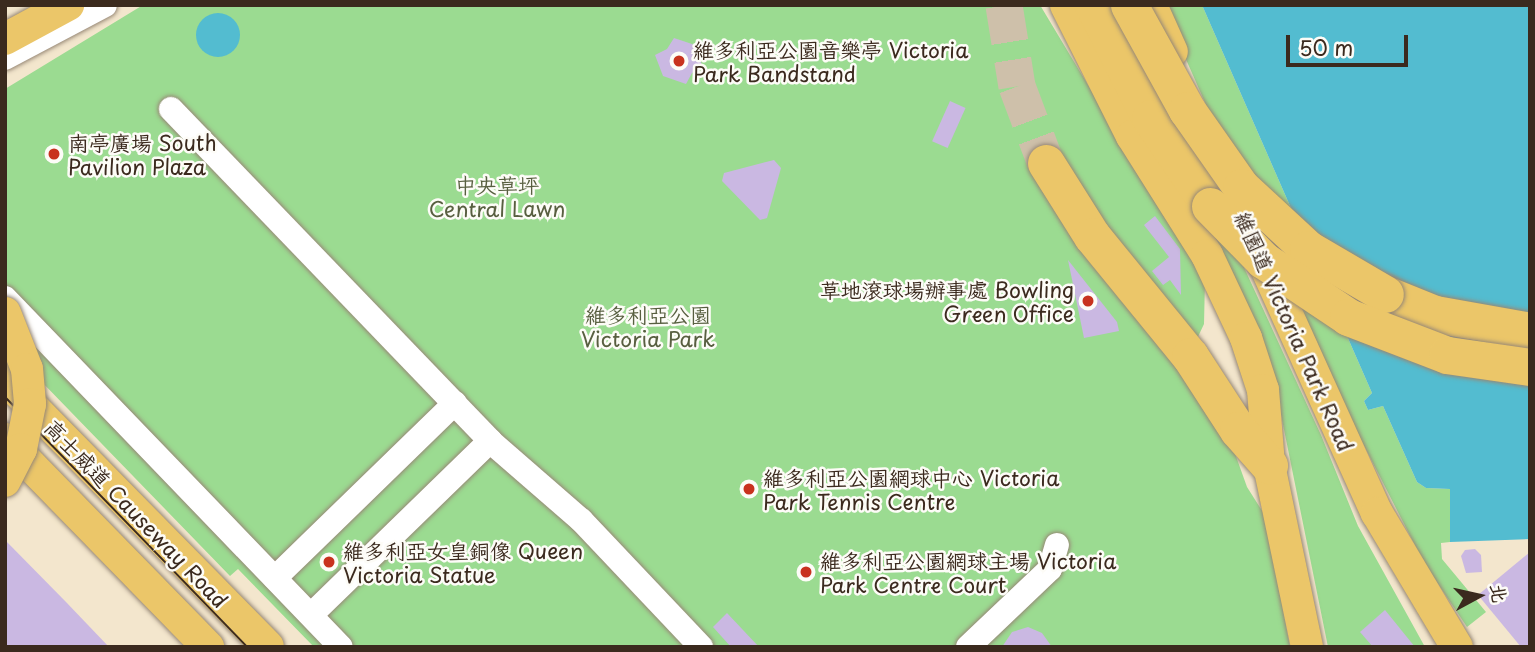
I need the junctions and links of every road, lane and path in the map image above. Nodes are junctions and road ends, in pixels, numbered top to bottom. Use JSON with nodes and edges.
{"nodes":[{"id":1,"x":29,"y":5,"type":"edge"},
{"id":2,"x":68,"y":5,"type":"edge"},
{"id":3,"x":105,"y":5,"type":"edge"},
{"id":4,"x":1066,"y":5,"type":"edge"},
{"id":5,"x":1093,"y":5,"type":"edge"},
{"id":6,"x":1129,"y":5,"type":"edge"},
{"id":7,"x":1151,"y":5,"type":"edge"},
{"id":8,"x":5,"y":19,"type":"edge"},
{"id":9,"x":5,"y":39,"type":"edge"},
{"id":10,"x":5,"y":58,"type":"edge"},
{"id":11,"x":171,"y":109,"type":"dead end"},
{"id":12,"x":1046,"y":163,"type":"tunnel mouth"},
{"id":13,"x":5,"y":298,"type":"edge"},
{"id":14,"x":5,"y":313,"type":"edge"},
{"id":15,"x":1530,"y":331,"type":"edge"},
{"id":16,"x":5,"y":352,"type":"edge"},
{"id":17,"x":1530,"y":367,"type":"edge"},
{"id":18,"x":5,"y":379,"type":"edge"},
{"id":19,"x":455,"y":403,"type":"junction"},
{"id":20,"x":32,"y":406,"type":"junction"},
{"id":21,"x":5,"y":428,"type":"edge"},
{"id":22,"x":5,"y":439,"type":"edge"},
{"id":23,"x":490,"y":441,"type":"junction"},
{"id":24,"x":1269,"y":465,"type":"junction"},
{"id":25,"x":5,"y":481,"type":"edge"},
{"id":26,"x":1057,"y":545,"type":"dead end"},
{"id":27,"x":275,"y":578,"type":"junction"},
{"id":28,"x":311,"y":615,"type":"junction"},
{"id":29,"x":208,"y":647,"type":"edge"},
{"id":30,"x":268,"y":647,"type":"edge"},
{"id":31,"x":341,"y":647,"type":"edge"},
{"id":32,"x":701,"y":647,"type":"edge"},
{"id":33,"x":968,"y":647,"type":"edge"},
{"id":34,"x":1307,"y":647,"type":"edge"},
{"id":35,"x":1458,"y":647,"type":"edge"}],
"edges":[{"from":1,"to":8,"type":"main road"},
{"from":2,"to":9,"type":"main road"},
{"from":3,"to":10,"type":"street"},
{"from":4,"to":24,"type":"main road"},
{"from":5,"to":17,"type":"highway","bridge":true},
{"from":6,"to":15,"type":"highway","bridge":true},
{"from":7,"to":35,"type":"main road","name":"維園道 Victoria Park Road"},
{"from":11,"to":19,"type":"street"},
{"from":12,"to":24,"type":"highway"},
{"from":13,"to":27,"type":"street"},
{"from":14,"to":25,"type":"main road","bridge":true},
{"from":16,"to":22,"type":"main road"},
{"from":18,"to":20,"type":"main road","name":"高士威道 Causeway Road"},
{"from":19,"to":23,"type":"street"},
{"from":19,"to":27,"type":"street"},
{"from":20,"to":21,"type":"street"},
{"from":20,"to":30,"type":"main road","name":"高士威道 Causeway Road"},
{"from":22,"to":29,"type":"main road","name":"高士威道 Causeway Road"},
{"from":23,"to":28,"type":"street"},
{"from":23,"to":32,"type":"street"},
{"from":24,"to":34,"type":"main road"},
{"from":26,"to":33,"type":"street"},
{"from":27,"to":28,"type":"street"},
{"from":28,"to":31,"type":"street"}]}
